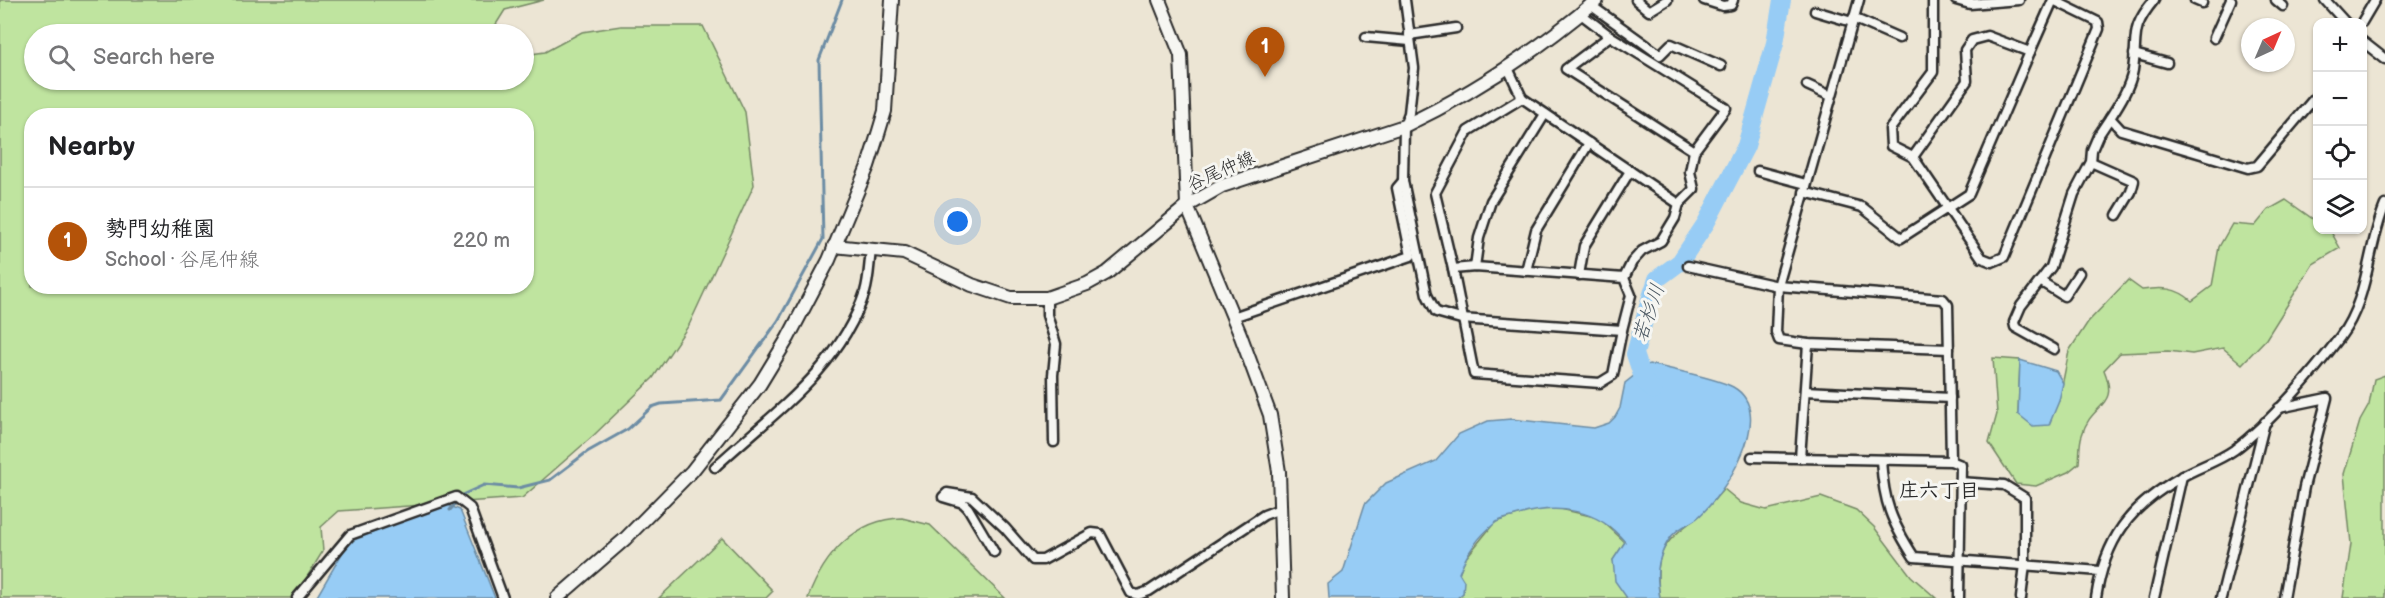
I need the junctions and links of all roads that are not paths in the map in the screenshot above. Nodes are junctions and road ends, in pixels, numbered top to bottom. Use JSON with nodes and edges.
{"nodes":[{"id":1,"x":892,"y":0,"type":"edge"},
{"id":2,"x":1159,"y":0,"type":"edge"},
{"id":3,"x":1405,"y":0,"type":"edge"},
{"id":4,"x":1636,"y":0,"type":"edge"},
{"id":5,"x":1667,"y":0,"type":"edge"},
{"id":6,"x":1704,"y":0,"type":"edge"},
{"id":7,"x":1733,"y":0,"type":"edge"},
{"id":8,"x":1859,"y":0,"type":"edge"},
{"id":9,"x":1933,"y":0,"type":"edge"},
{"id":10,"x":1956,"y":0,"type":"edge"},
{"id":11,"x":2019,"y":0,"type":"edge"},
{"id":12,"x":2053,"y":0,"type":"edge"},
{"id":13,"x":2154,"y":0,"type":"edge"},
{"id":14,"x":2231,"y":0,"type":"edge"},
{"id":15,"x":2325,"y":0,"type":"edge"},
{"id":16,"x":2375,"y":0,"type":"edge"},
{"id":17,"x":1589,"y":5,"type":"edge"},
{"id":18,"x":1815,"y":11,"type":"dead end"},
{"id":19,"x":2341,"y":18,"type":"edge"},
{"id":20,"x":2364,"y":18,"type":"edge"},
{"id":21,"x":1852,"y":20,"type":"junction"},
{"id":22,"x":1456,"y":28,"type":"dead end"},
{"id":23,"x":1610,"y":36,"type":"junction"},
{"id":24,"x":1366,"y":37,"type":"dead end"},
{"id":25,"x":1410,"y":38,"type":"junction"},
{"id":26,"x":1899,"y":38,"type":"dead end"},
{"id":27,"x":2214,"y":38,"type":"dead end"},
{"id":28,"x":2367,"y":45,"type":"edge"},
{"id":29,"x":2030,"y":52,"type":"junction"},
{"id":30,"x":2134,"y":54,"type":"junction"},
{"id":31,"x":2385,"y":59,"type":"edge"},
{"id":32,"x":2167,"y":63,"type":"dead end"},
{"id":33,"x":1721,"y":66,"type":"dead end"},
{"id":34,"x":1508,"y":68,"type":"junction"},
{"id":35,"x":1808,"y":85,"type":"dead end"},
{"id":36,"x":1831,"y":96,"type":"junction"},
{"id":37,"x":1522,"y":98,"type":"junction"},
{"id":38,"x":2313,"y":100,"type":"edge"},
{"id":39,"x":1545,"y":114,"type":"junction"},
{"id":40,"x":2110,"y":118,"type":"junction"},
{"id":41,"x":1404,"y":126,"type":"junction"},
{"id":42,"x":1589,"y":143,"type":"junction"},
{"id":43,"x":1694,"y":151,"type":"junction"},
{"id":44,"x":1913,"y":157,"type":"junction"},
{"id":45,"x":2091,"y":162,"type":"junction"},
{"id":46,"x":1630,"y":171,"type":"junction"},
{"id":47,"x":1758,"y":171,"type":"dead end"},
{"id":48,"x":1403,"y":181,"type":"junction"},
{"id":49,"x":1805,"y":188,"type":"junction"},
{"id":50,"x":1679,"y":204,"type":"junction"},
{"id":51,"x":1187,"y":206,"type":"junction"},
{"id":52,"x":2385,"y":207,"type":"edge"},
{"id":53,"x":1948,"y":208,"type":"junction"},
{"id":54,"x":2117,"y":214,"type":"dead end"},
{"id":55,"x":834,"y":246,"type":"junction"},
{"id":56,"x":870,"y":251,"type":"junction"},
{"id":57,"x":1688,"y":266,"type":"dead end"},
{"id":58,"x":1475,"y":267,"type":"junction"},
{"id":59,"x":1453,"y":268,"type":"junction"},
{"id":60,"x":1526,"y":271,"type":"junction"},
{"id":61,"x":2079,"y":273,"type":"dead end"},
{"id":62,"x":1579,"y":275,"type":"junction"},
{"id":63,"x":1624,"y":278,"type":"junction"},
{"id":64,"x":2040,"y":281,"type":"junction"},
{"id":65,"x":1778,"y":286,"type":"junction"},
{"id":66,"x":1047,"y":298,"type":"junction"},
{"id":67,"x":1233,"y":317,"type":"junction"},
{"id":68,"x":1461,"y":319,"type":"junction"},
{"id":69,"x":1622,"y":330,"type":"junction"},
{"id":70,"x":1808,"y":344,"type":"junction"},
{"id":71,"x":1949,"y":349,"type":"junction"},
{"id":72,"x":2054,"y":349,"type":"dead end"},
{"id":73,"x":1805,"y":391,"type":"junction"},
{"id":74,"x":1950,"y":398,"type":"junction"},
{"id":75,"x":2279,"y":408,"type":"junction"},
{"id":76,"x":2265,"y":422,"type":"junction"},
{"id":77,"x":1054,"y":442,"type":"dead end"},
{"id":78,"x":1752,"y":457,"type":"dead end"},
{"id":79,"x":1800,"y":458,"type":"junction"},
{"id":80,"x":1881,"y":461,"type":"junction"},
{"id":81,"x":1951,"y":461,"type":"junction"},
{"id":82,"x":715,"y":467,"type":"dead end"},
{"id":83,"x":2182,"y":476,"type":"junction"},
{"id":84,"x":1960,"y":482,"type":"junction"},
{"id":85,"x":1280,"y":509,"type":"junction"},
{"id":86,"x":994,"y":552,"type":"dead end"},
{"id":87,"x":1961,"y":559,"type":"junction"},
{"id":88,"x":2025,"y":564,"type":"junction"},
{"id":89,"x":2100,"y":571,"type":"junction"},
{"id":90,"x":297,"y":598,"type":"edge"},
{"id":91,"x":503,"y":598,"type":"edge"},
{"id":92,"x":557,"y":598,"type":"edge"},
{"id":93,"x":1283,"y":598,"type":"edge"},
{"id":94,"x":1959,"y":598,"type":"edge"},
{"id":95,"x":2021,"y":598,"type":"edge"},
{"id":96,"x":2096,"y":598,"type":"edge"},
{"id":97,"x":2154,"y":598,"type":"edge"},
{"id":98,"x":2221,"y":598,"type":"edge"},
{"id":99,"x":2284,"y":598,"type":"edge"}],
"edges":[{"from":1,"to":55,"type":"street"},
{"from":2,"to":51,"type":"street"},
{"from":3,"to":25,"type":"street"},
{"from":4,"to":5,"type":"street"},
{"from":6,"to":7,"type":"street"},
{"from":8,"to":21,"type":"street"},
{"from":9,"to":44,"type":"street"},
{"from":10,"to":11,"type":"street"},
{"from":12,"to":29,"type":"street"},
{"from":12,"to":53,"type":"street"},
{"from":13,"to":30,"type":"street"},
{"from":14,"to":27,"type":"street"},
{"from":15,"to":19,"type":"street"},
{"from":16,"to":20,"type":"street"},
{"from":17,"to":23,"type":"street"},
{"from":17,"to":33,"type":"street"},
{"from":17,"to":34,"type":"street","name":"谷尾仲線"},
{"from":18,"to":21,"type":"street"},
{"from":21,"to":26,"type":"street"},
{"from":21,"to":36,"type":"street"},
{"from":22,"to":25,"type":"street"},
{"from":23,"to":43,"type":"street"},
{"from":23,"to":43,"type":"street"},
{"from":24,"to":25,"type":"street"},
{"from":25,"to":41,"type":"street"},
{"from":28,"to":31,"type":"street"},
{"from":29,"to":44,"type":"street"},
{"from":29,"to":53,"type":"street"},
{"from":30,"to":32,"type":"street"},
{"from":30,"to":40,"type":"street"},
{"from":34,"to":37,"type":"street"},
{"from":34,"to":41,"type":"street","name":"谷尾仲線"},
{"from":35,"to":36,"type":"street"},
{"from":36,"to":49,"type":"street"},
{"from":37,"to":39,"type":"street"},
{"from":37,"to":59,"type":"street"},
{"from":38,"to":40,"type":"street"},
{"from":39,"to":42,"type":"street"},
{"from":39,"to":58,"type":"street"},
{"from":40,"to":45,"type":"street"},
{"from":41,"to":48,"type":"street"},
{"from":41,"to":51,"type":"street","name":"谷尾仲線"},
{"from":42,"to":46,"type":"street"},
{"from":42,"to":60,"type":"street"},
{"from":43,"to":50,"type":"street"},
{"from":44,"to":53,"type":"street"},
{"from":45,"to":54,"type":"street"},
{"from":45,"to":64,"type":"street"},
{"from":46,"to":50,"type":"street"},
{"from":46,"to":62,"type":"street"},
{"from":47,"to":49,"type":"street"},
{"from":48,"to":67,"type":"street"},
{"from":48,"to":68,"type":"street"},
{"from":49,"to":53,"type":"street"},
{"from":49,"to":65,"type":"street"},
{"from":50,"to":63,"type":"street"},
{"from":51,"to":66,"type":"street"},
{"from":51,"to":67,"type":"street","name":"谷尾仲線"},
{"from":52,"to":75,"type":"street"},
{"from":55,"to":56,"type":"street"},
{"from":55,"to":92,"type":"street"},
{"from":56,"to":66,"type":"street"},
{"from":56,"to":82,"type":"street"},
{"from":57,"to":65,"type":"street"},
{"from":58,"to":59,"type":"street"},
{"from":58,"to":60,"type":"street"},
{"from":59,"to":68,"type":"street"},
{"from":60,"to":62,"type":"street"},
{"from":61,"to":64,"type":"street"},
{"from":62,"to":63,"type":"street"},
{"from":63,"to":69,"type":"street"},
{"from":64,"to":72,"type":"street"},
{"from":65,"to":70,"type":"street"},
{"from":65,"to":71,"type":"street"},
{"from":66,"to":77,"type":"street"},
{"from":67,"to":85,"type":"street","name":"谷尾仲線"},
{"from":68,"to":69,"type":"street"},
{"from":68,"to":69,"type":"street"},
{"from":70,"to":71,"type":"street"},
{"from":70,"to":73,"type":"street"},
{"from":71,"to":74,"type":"street"},
{"from":73,"to":74,"type":"street"},
{"from":73,"to":79,"type":"street"},
{"from":74,"to":81,"type":"street"},
{"from":75,"to":76,"type":"street"},
{"from":75,"to":99,"type":"street"},
{"from":76,"to":83,"type":"street"},
{"from":76,"to":98,"type":"street"},
{"from":78,"to":79,"type":"street"},
{"from":79,"to":80,"type":"street"},
{"from":80,"to":81,"type":"street"},
{"from":80,"to":87,"type":"street"},
{"from":81,"to":84,"type":"street"},
{"from":83,"to":89,"type":"street"},
{"from":83,"to":97,"type":"street"},
{"from":84,"to":87,"type":"street"},
{"from":84,"to":88,"type":"street"},
{"from":85,"to":86,"type":"street"},
{"from":85,"to":93,"type":"street","name":"谷尾仲線"},
{"from":87,"to":88,"type":"street"},
{"from":87,"to":94,"type":"street"},
{"from":88,"to":89,"type":"street"},
{"from":88,"to":95,"type":"street"},
{"from":89,"to":96,"type":"street"},
{"from":90,"to":91,"type":"street"}]}
